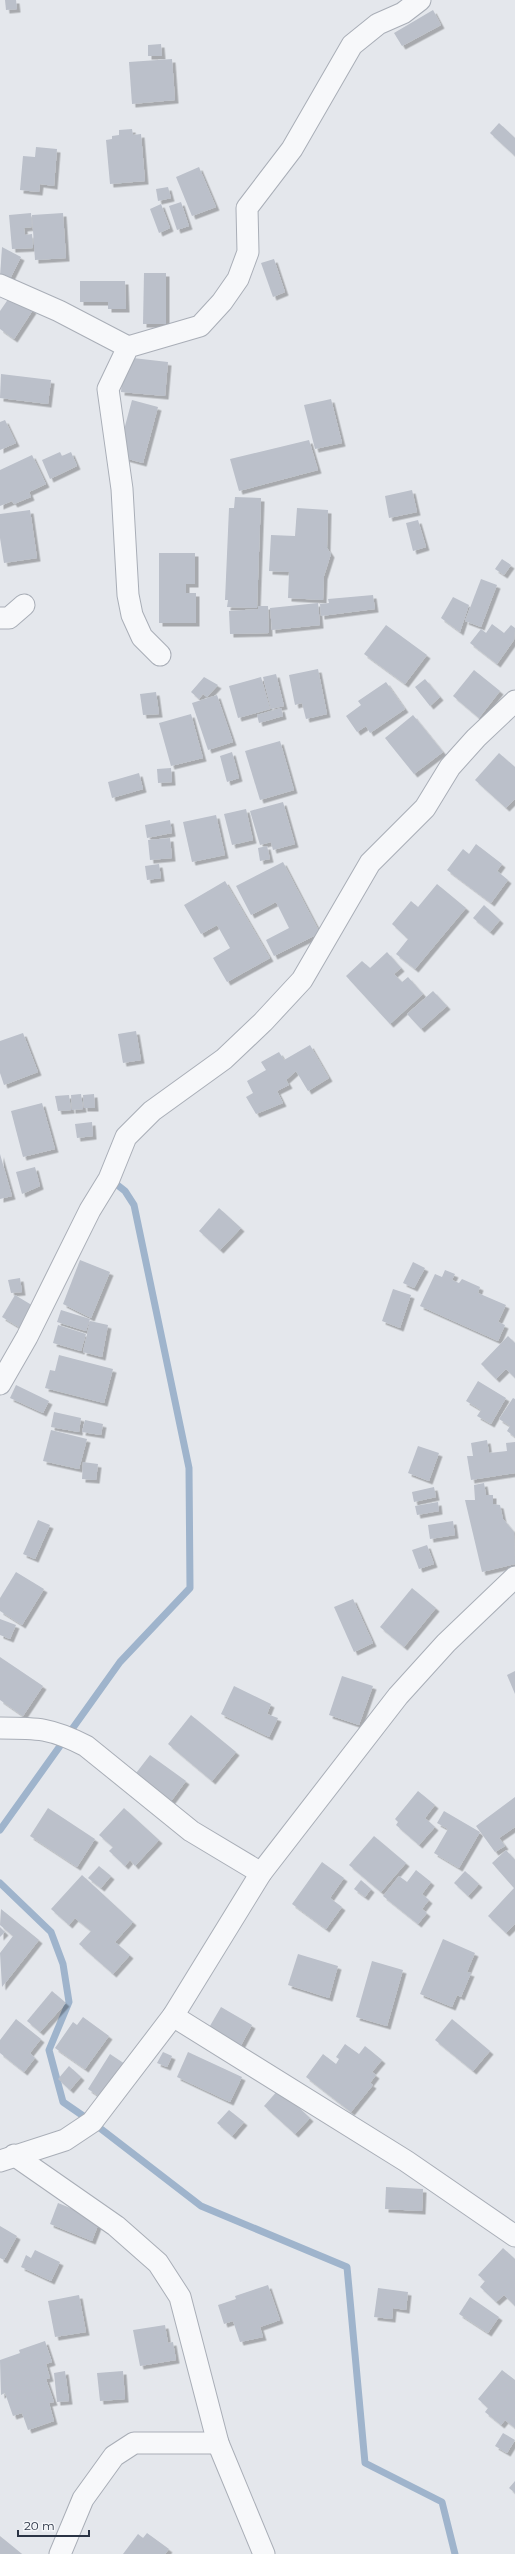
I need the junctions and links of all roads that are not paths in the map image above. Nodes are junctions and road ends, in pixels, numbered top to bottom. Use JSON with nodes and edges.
{"nodes":[{"id":1,"x":420,"y":0,"type":"edge"},
{"id":2,"x":0,"y":285,"type":"edge"},
{"id":3,"x":128,"y":347,"type":"junction"},
{"id":4,"x":24,"y":605,"type":"dead end"},
{"id":5,"x":0,"y":618,"type":"edge"},
{"id":6,"x":160,"y":655,"type":"dead end"},
{"id":7,"x":515,"y":701,"type":"edge"},
{"id":8,"x":0,"y":1384,"type":"edge"},
{"id":9,"x":515,"y":1577,"type":"edge"},
{"id":10,"x":0,"y":1728,"type":"edge"},
{"id":11,"x":261,"y":1873,"type":"junction"},
{"id":12,"x":173,"y":2016,"type":"junction"},
{"id":13,"x":7,"y":2158,"type":"edge"},
{"id":14,"x":515,"y":2236,"type":"edge"},
{"id":15,"x":218,"y":2443,"type":"junction"},
{"id":16,"x":60,"y":2554,"type":"edge"},
{"id":17,"x":264,"y":2554,"type":"edge"}],
"edges":[{"from":1,"to":3,"type":"street"},
{"from":2,"to":3,"type":"street"},
{"from":3,"to":6,"type":"street"},
{"from":4,"to":5,"type":"street"},
{"from":7,"to":8,"type":"street"},
{"from":9,"to":11,"type":"street"},
{"from":10,"to":11,"type":"street"},
{"from":11,"to":12,"type":"street"},
{"from":12,"to":13,"type":"street"},
{"from":12,"to":14,"type":"street"},
{"from":13,"to":15,"type":"street"},
{"from":15,"to":16,"type":"street"},
{"from":15,"to":17,"type":"street"}]}
